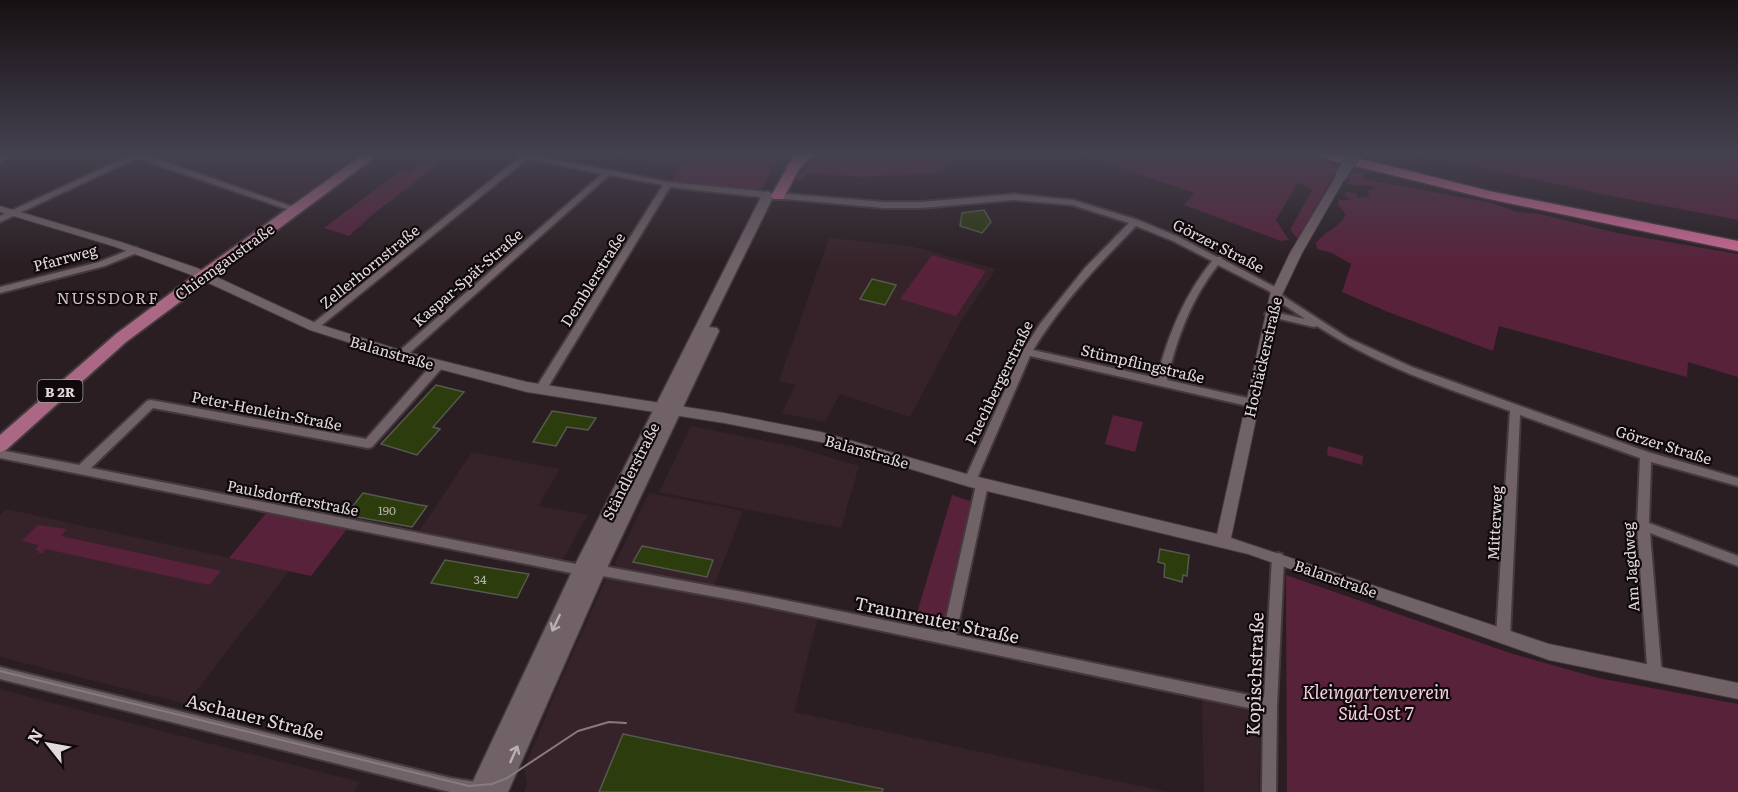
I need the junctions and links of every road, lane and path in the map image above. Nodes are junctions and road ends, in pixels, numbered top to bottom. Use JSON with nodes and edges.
{"nodes":[{"id":1,"x":61,"y":191,"type":"edge"},
{"id":2,"x":241,"y":191,"type":"edge"},
{"id":3,"x":322,"y":191,"type":"edge"},
{"id":4,"x":483,"y":191,"type":"edge"},
{"id":5,"x":588,"y":191,"type":"edge"},
{"id":6,"x":664,"y":191,"type":"edge"},
{"id":7,"x":734,"y":191,"type":"edge"},
{"id":8,"x":775,"y":191,"type":"edge"},
{"id":9,"x":1332,"y":191,"type":"edge"},
{"id":10,"x":1473,"y":191,"type":"edge"},
{"id":11,"x":1515,"y":191,"type":"edge"},
{"id":12,"x":773,"y":195,"type":"junction"},
{"id":13,"x":0,"y":209,"type":"edge"},
{"id":14,"x":295,"y":210,"type":"junction"},
{"id":15,"x":13,"y":213,"type":"junction"},
{"id":16,"x":0,"y":219,"type":"edge"},
{"id":17,"x":1135,"y":222,"type":"junction"},
{"id":18,"x":1738,"y":236,"type":"edge"},
{"id":19,"x":1738,"y":246,"type":"edge"},
{"id":20,"x":136,"y":250,"type":"junction"},
{"id":21,"x":1218,"y":259,"type":"junction"},
{"id":22,"x":204,"y":275,"type":"junction"},
{"id":23,"x":0,"y":290,"type":"edge"},
{"id":24,"x":1276,"y":295,"type":"junction"},
{"id":25,"x":1270,"y":314,"type":"junction"},
{"id":26,"x":1317,"y":323,"type":"junction"},
{"id":27,"x":314,"y":327,"type":"junction"},
{"id":28,"x":1027,"y":352,"type":"junction"},
{"id":29,"x":401,"y":355,"type":"junction"},
{"id":30,"x":438,"y":365,"type":"junction"},
{"id":31,"x":1161,"y":383,"type":"junction"},
{"id":32,"x":542,"y":389,"type":"junction"},
{"id":33,"x":1252,"y":403,"type":"junction"},
{"id":34,"x":668,"y":409,"type":"junction"},
{"id":35,"x":1515,"y":410,"type":"junction"},
{"id":36,"x":0,"y":445,"type":"edge"},
{"id":37,"x":0,"y":454,"type":"edge"},
{"id":38,"x":1646,"y":456,"type":"junction"},
{"id":39,"x":82,"y":470,"type":"junction"},
{"id":40,"x":1738,"y":482,"type":"edge"},
{"id":41,"x":976,"y":483,"type":"junction"},
{"id":42,"x":1643,"y":526,"type":"junction"},
{"id":43,"x":1223,"y":541,"type":"junction"},
{"id":44,"x":1278,"y":558,"type":"junction"},
{"id":45,"x":1738,"y":561,"type":"edge"},
{"id":46,"x":589,"y":570,"type":"junction"},
{"id":47,"x":1503,"y":637,"type":"junction"},
{"id":48,"x":948,"y":640,"type":"junction"},
{"id":49,"x":0,"y":673,"type":"edge"},
{"id":50,"x":1657,"y":675,"type":"junction"},
{"id":51,"x":1738,"y":691,"type":"edge"},
{"id":52,"x":1270,"y":705,"type":"junction"},
{"id":53,"x":489,"y":789,"type":"edge"},
{"id":54,"x":1269,"y":792,"type":"edge"}],
"edges":[{"from":1,"to":15,"type":"street"},
{"from":2,"to":14,"type":"street"},
{"from":3,"to":14,"type":"main road","name":"Chiemgaustraße","number":"B 2R"},
{"from":4,"to":27,"type":"street","name":"Zellerhornstraße"},
{"from":5,"to":29,"type":"street","name":"Kaspar-Spät-Straße"},
{"from":6,"to":32,"type":"street","name":"Demblerstraße"},
{"from":7,"to":12,"type":"street","name":"Görzer Straße"},
{"from":8,"to":12,"type":"highway","name":"Ständlerstraße"},
{"from":9,"to":24,"type":"street","name":"Hochäckerstraße","bridge":true},
{"from":10,"to":19,"type":"highway"},
{"from":11,"to":18,"type":"highway"},
{"from":12,"to":17,"type":"street","name":"Görzer Straße"},
{"from":12,"to":34,"type":"main road","name":"Ständlerstraße"},
{"from":13,"to":15,"type":"street","name":"Balanstraße"},
{"from":14,"to":22,"type":"main road","name":"Chiemgaustraße","number":"B 2R"},
{"from":15,"to":16,"type":"street"},
{"from":15,"to":20,"type":"street","name":"Balanstraße"},
{"from":17,"to":21,"type":"street","name":"Görzer Straße"},
{"from":17,"to":28,"type":"street","name":"Puechbergerstraße"},
{"from":20,"to":22,"type":"street","name":"Balanstraße"},
{"from":20,"to":23,"type":"street","name":"Pfarrweg"},
{"from":21,"to":24,"type":"street","name":"Görzer Straße"},
{"from":21,"to":31,"type":"street"},
{"from":22,"to":27,"type":"street","name":"Balanstraße"},
{"from":22,"to":36,"type":"main road","name":"Chiemgaustraße","number":"B 2R"},
{"from":24,"to":25,"type":"street","name":"Hochäckerstraße"},
{"from":24,"to":26,"type":"street","name":"Görzer Straße"},
{"from":25,"to":26,"type":"street","name":"Görzer Straße"},
{"from":25,"to":33,"type":"street","name":"Hochäckerstraße"},
{"from":26,"to":35,"type":"street","name":"Görzer Straße"},
{"from":27,"to":29,"type":"street","name":"Balanstraße"},
{"from":28,"to":31,"type":"street","name":"Stümpflingstraße"},
{"from":28,"to":41,"type":"street","name":"Puechbergerstraße"},
{"from":29,"to":30,"type":"street","name":"Balanstraße"},
{"from":30,"to":32,"type":"street","name":"Balanstraße"},
{"from":30,"to":39,"type":"street","name":"Peter-Henlein-Straße"},
{"from":31,"to":33,"type":"street","name":"Stümpflingstraße"},
{"from":32,"to":34,"type":"street","name":"Balanstraße"},
{"from":33,"to":43,"type":"street","name":"Hochäckerstraße"},
{"from":34,"to":41,"type":"street","name":"Balanstraße"},
{"from":34,"to":46,"type":"main road","name":"Ständlerstraße"},
{"from":35,"to":38,"type":"street","name":"Görzer Straße"},
{"from":35,"to":47,"type":"street","name":"Mitterweg"},
{"from":37,"to":39,"type":"street","name":"Paulsdorfferstraße"},
{"from":38,"to":40,"type":"street","name":"Görzer Straße"},
{"from":38,"to":42,"type":"street","name":"Am Jagdweg"},
{"from":39,"to":46,"type":"street","name":"Paulsdorfferstraße"},
{"from":41,"to":43,"type":"street","name":"Balanstraße"},
{"from":41,"to":48,"type":"street","name":"Puechbergerstraße"},
{"from":42,"to":45,"type":"street"},
{"from":42,"to":50,"type":"street","name":"Am Jagdweg"},
{"from":43,"to":44,"type":"street","name":"Balanstraße"},
{"from":44,"to":47,"type":"street","name":"Balanstraße"},
{"from":44,"to":52,"type":"street","name":"Kopischstraße"},
{"from":46,"to":48,"type":"street","name":"Traunreuter Straße"},
{"from":46,"to":53,"type":"main road","name":"Ständlerstraße"},
{"from":47,"to":50,"type":"street","name":"Balanstraße"},
{"from":48,"to":52,"type":"street","name":"Traunreuter Straße"},
{"from":49,"to":53,"type":"street","name":"Aschauer Straße"},
{"from":50,"to":51,"type":"street","name":"Balanstraße"},
{"from":52,"to":54,"type":"street","name":"Kopischstraße"}]}
